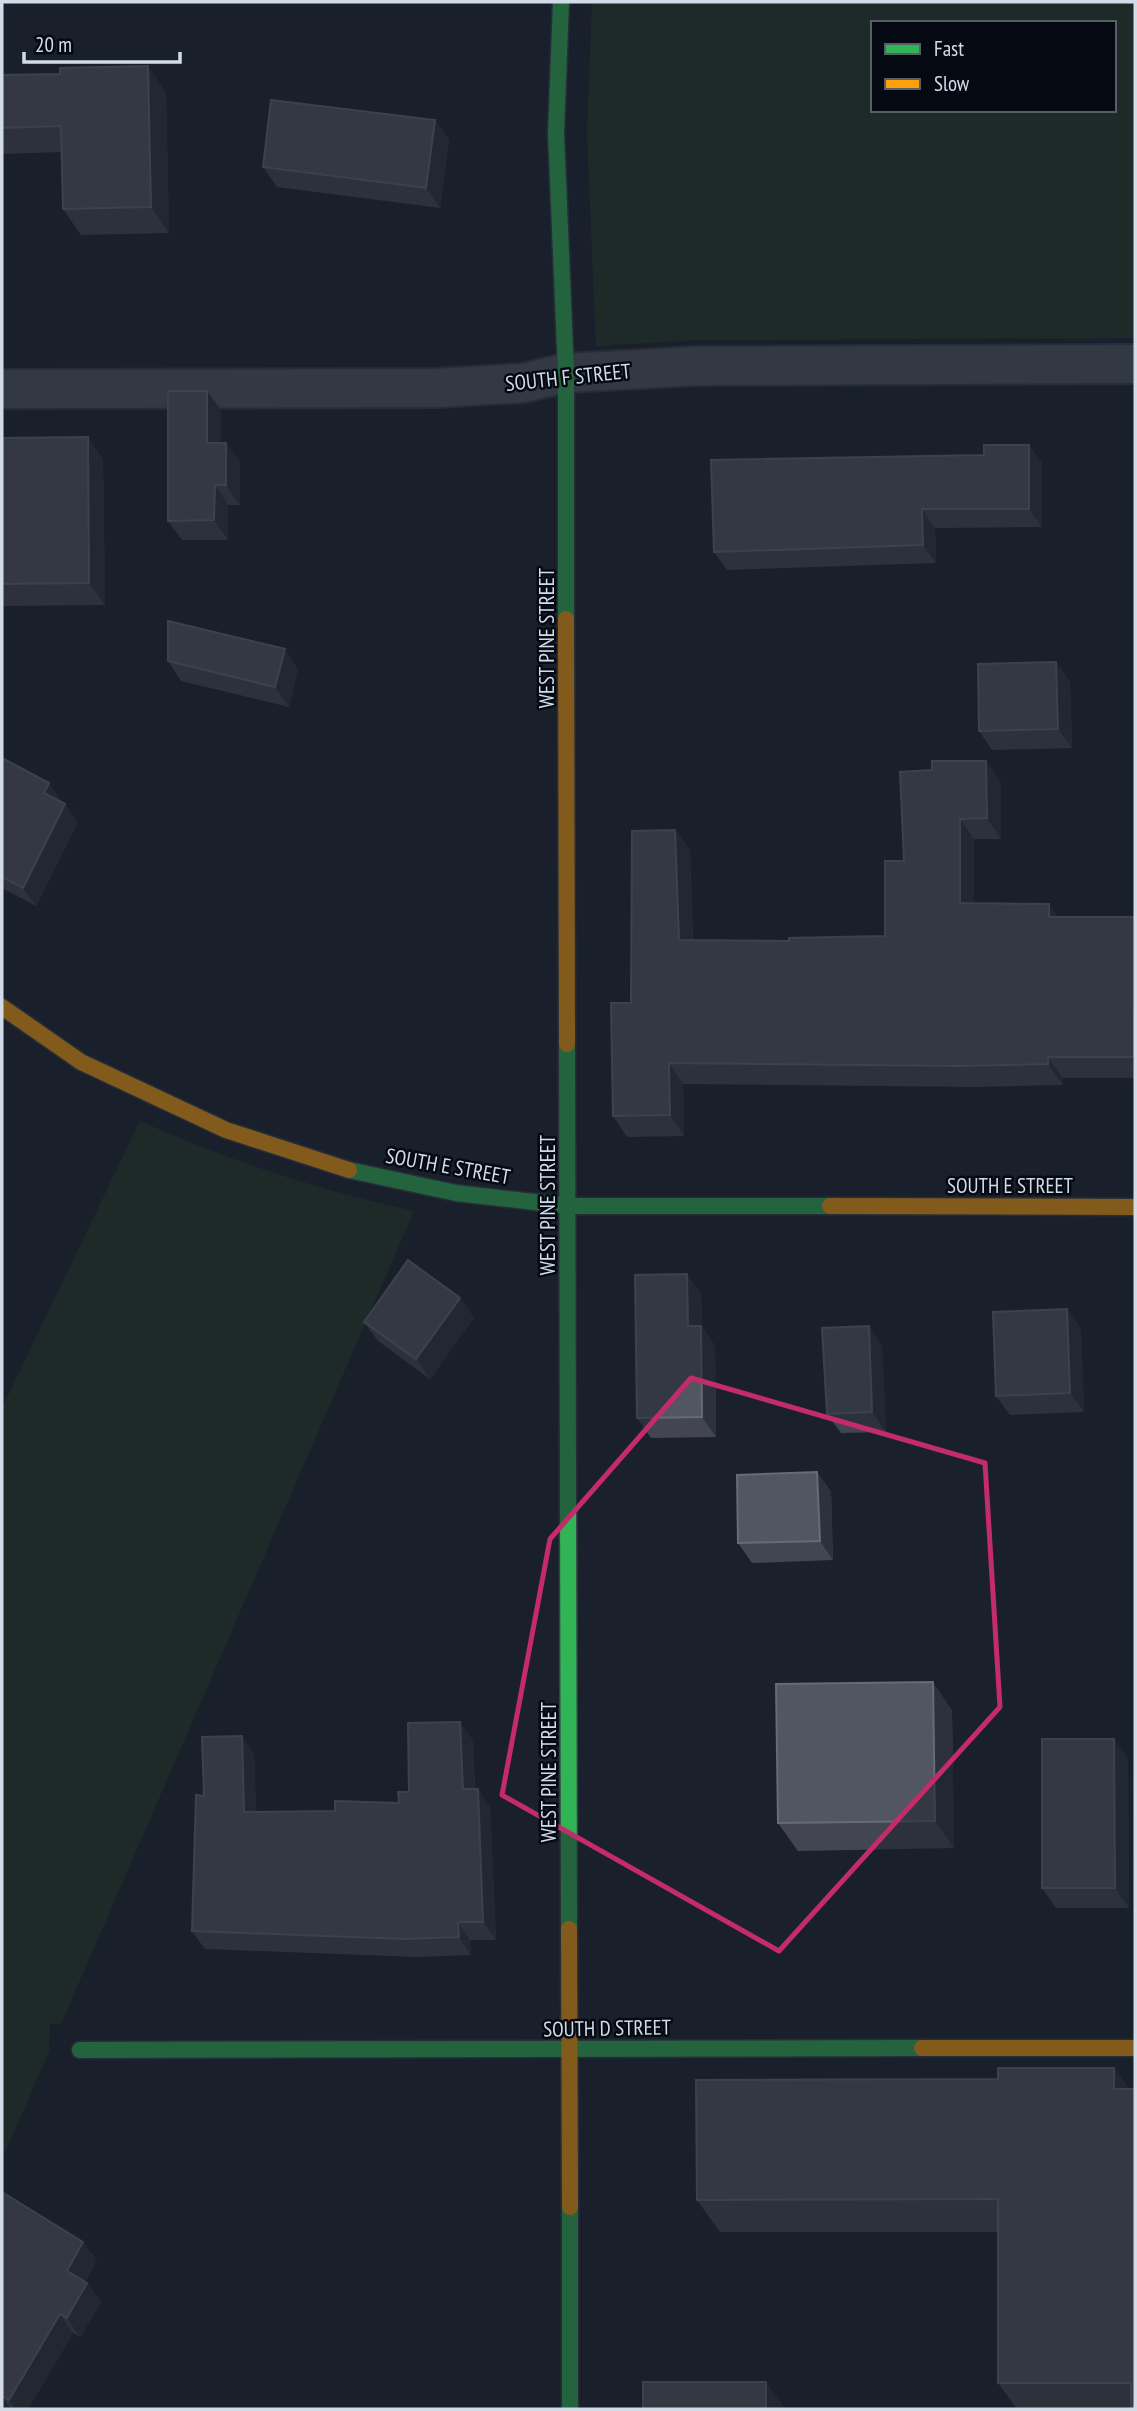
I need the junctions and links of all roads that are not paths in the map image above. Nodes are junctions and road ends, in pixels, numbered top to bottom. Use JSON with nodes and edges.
{"nodes":[{"id":1,"x":561,"y":2,"type":"edge"},
{"id":2,"x":1135,"y":364,"type":"edge"},
{"id":3,"x":566,"y":373,"type":"junction"},
{"id":4,"x":2,"y":389,"type":"edge"},
{"id":5,"x":2,"y":1007,"type":"edge"},
{"id":6,"x":569,"y":1206,"type":"junction"},
{"id":7,"x":1135,"y":1207,"type":"edge"},
{"id":8,"x":569,"y":2048,"type":"junction"},
{"id":9,"x":1135,"y":2048,"type":"edge"},
{"id":10,"x":79,"y":2050,"type":"dead end"},
{"id":11,"x":570,"y":2409,"type":"edge"}],
"edges":[{"from":1,"to":3,"type":"street","name":"WEST PINE STREET"},
{"from":2,"to":3,"type":"street","name":"SOUTH F STREET"},
{"from":3,"to":4,"type":"street","name":"SOUTH F STREET"},
{"from":3,"to":6,"type":"street","name":"WEST PINE STREET"},
{"from":5,"to":6,"type":"street","name":"SOUTH E STREET"},
{"from":6,"to":7,"type":"street","name":"SOUTH E STREET"},
{"from":6,"to":8,"type":"street","name":"WEST PINE STREET"},
{"from":8,"to":9,"type":"street","name":"SOUTH D STREET"},
{"from":8,"to":10,"type":"street","name":"SOUTH D STREET"},
{"from":8,"to":11,"type":"street","name":"WEST PINE STREET"}]}
